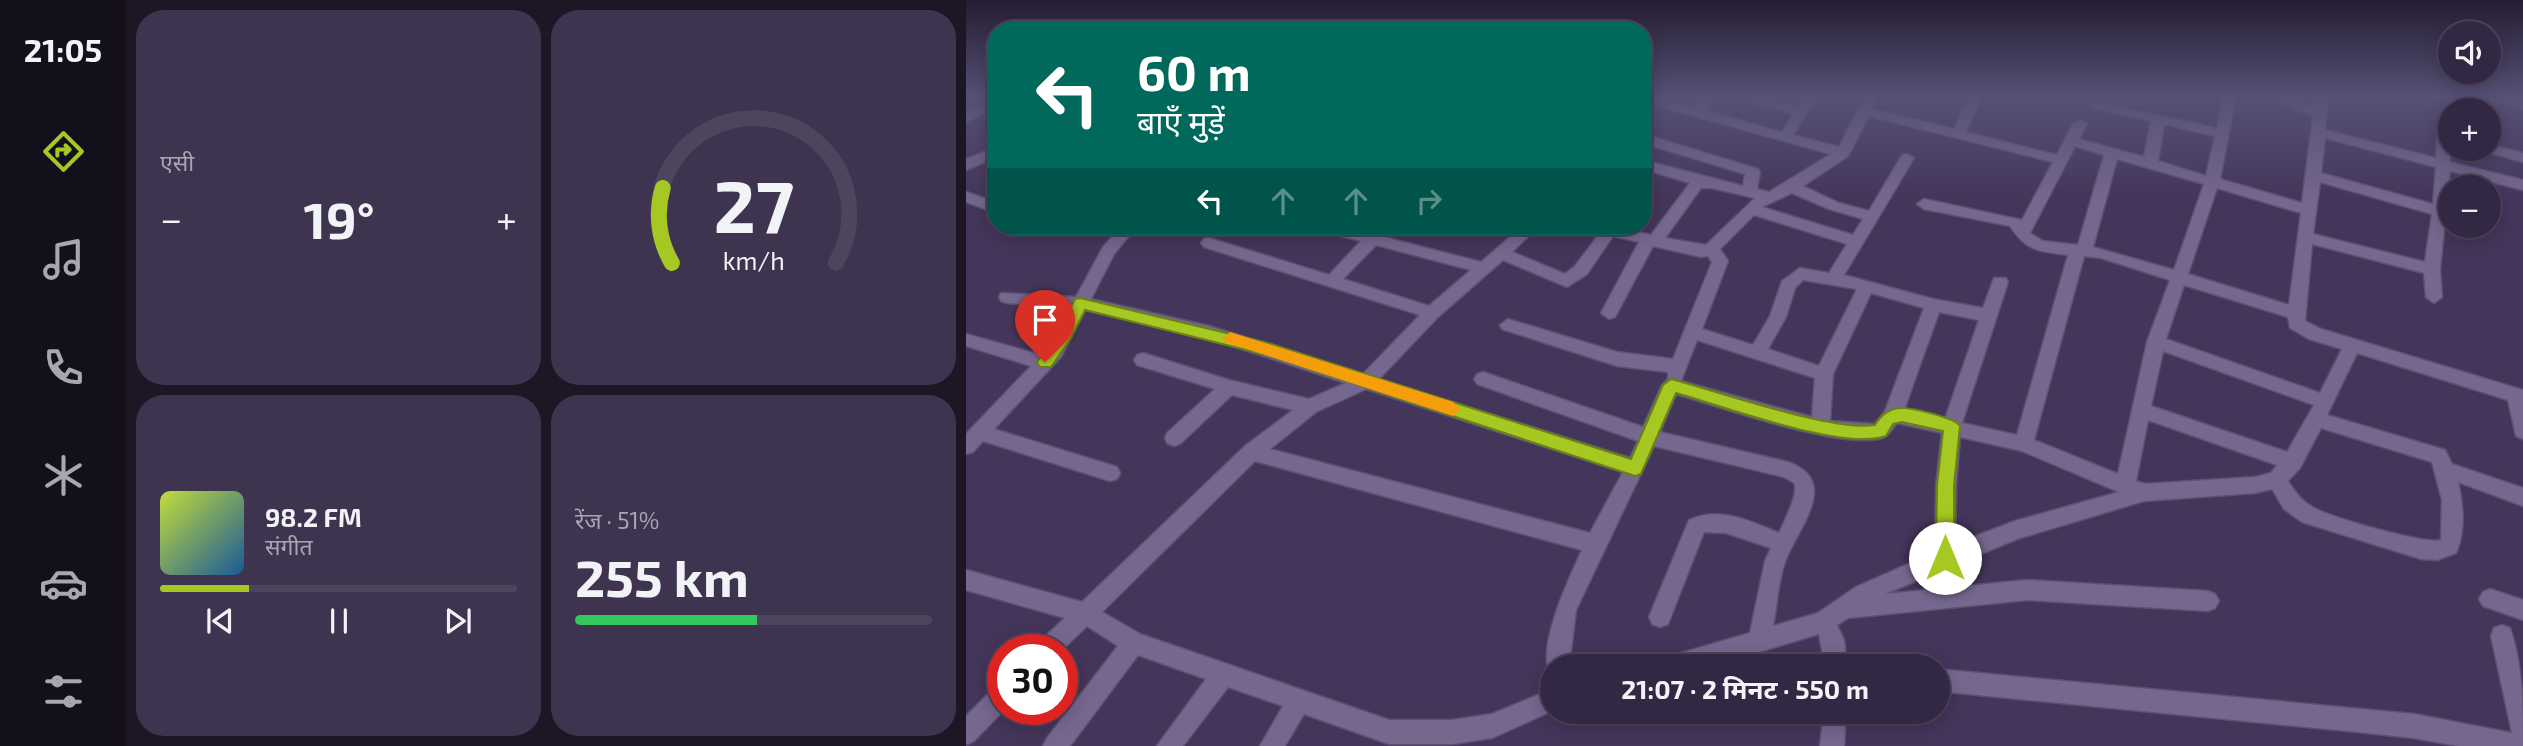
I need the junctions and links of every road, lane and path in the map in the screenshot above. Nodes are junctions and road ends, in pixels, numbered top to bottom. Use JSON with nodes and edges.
{"nodes":[{"id":1,"x":1763,"y":131,"type":"edge"},
{"id":2,"x":1789,"y":131,"type":"edge"},
{"id":3,"x":1855,"y":131,"type":"edge"},
{"id":4,"x":1945,"y":131,"type":"edge"},
{"id":5,"x":1960,"y":131,"type":"edge"},
{"id":6,"x":2076,"y":131,"type":"edge"},
{"id":7,"x":2156,"y":131,"type":"edge"},
{"id":8,"x":2212,"y":131,"type":"edge"},
{"id":9,"x":2318,"y":132,"type":"joint"},
{"id":10,"x":2222,"y":133,"type":"joint"},
{"id":11,"x":1958,"y":134,"type":"junction"},
{"id":12,"x":1785,"y":137,"type":"junction"},
{"id":13,"x":1652,"y":141,"type":"edge"},
{"id":14,"x":2071,"y":141,"type":"junction"},
{"id":15,"x":2501,"y":152,"type":"edge"},
{"id":16,"x":1843,"y":153,"type":"junction"},
{"id":17,"x":2112,"y":153,"type":"junction"},
{"id":18,"x":987,"y":155,"type":"edge"},
{"id":19,"x":1907,"y":158,"type":"dead end"},
{"id":20,"x":2523,"y":158,"type":"edge"},
{"id":21,"x":2061,"y":160,"type":"junction"},
{"id":22,"x":2443,"y":162,"type":"junction"},
{"id":23,"x":2150,"y":164,"type":"junction"},
{"id":24,"x":966,"y":165,"type":"edge"},
{"id":25,"x":1652,"y":167,"type":"edge"},
{"id":26,"x":2442,"y":175,"type":"edge"},
{"id":27,"x":2316,"y":176,"type":"junction"},
{"id":28,"x":1703,"y":182,"type":"junction"},
{"id":29,"x":2212,"y":183,"type":"junction"},
{"id":30,"x":2523,"y":185,"type":"edge"},
{"id":31,"x":1793,"y":187,"type":"junction"},
{"id":32,"x":1749,"y":192,"type":"junction"},
{"id":33,"x":966,"y":197,"type":"edge"},
{"id":34,"x":1769,"y":197,"type":"junction"},
{"id":35,"x":1924,"y":204,"type":"dead end"},
{"id":36,"x":987,"y":205,"type":"edge"},
{"id":37,"x":1751,"y":209,"type":"junction"},
{"id":38,"x":2308,"y":210,"type":"junction"},
{"id":39,"x":2438,"y":210,"type":"edge"},
{"id":40,"x":1873,"y":217,"type":"junction"},
{"id":41,"x":2438,"y":226,"type":"edge"},
{"id":42,"x":2023,"y":232,"type":"junction"},
{"id":43,"x":1122,"y":235,"type":"edge"},
{"id":44,"x":1351,"y":235,"type":"edge"},
{"id":45,"x":1522,"y":235,"type":"edge"},
{"id":46,"x":1606,"y":235,"type":"edge"},
{"id":47,"x":1629,"y":235,"type":"edge"},
{"id":48,"x":2308,"y":237,"type":"junction"},
{"id":49,"x":1371,"y":241,"type":"junction"},
{"id":50,"x":1651,"y":241,"type":"junction"},
{"id":51,"x":1855,"y":241,"type":"junction"},
{"id":52,"x":1209,"y":243,"type":"dead end"},
{"id":53,"x":1711,"y":249,"type":"junction"},
{"id":54,"x":2081,"y":251,"type":"junction"},
{"id":55,"x":1501,"y":253,"type":"junction"},
{"id":56,"x":1484,"y":268,"type":"junction"},
{"id":57,"x":2432,"y":269,"type":"junction"},
{"id":58,"x":2178,"y":275,"type":"junction"},
{"id":59,"x":1834,"y":278,"type":"junction"},
{"id":60,"x":1331,"y":282,"type":"junction"},
{"id":61,"x":2000,"y":282,"type":"dead end"},
{"id":62,"x":1867,"y":285,"type":"junction"},
{"id":63,"x":1007,"y":297,"type":"dead end"},
{"id":64,"x":2434,"y":297,"type":"dead end"},
{"id":65,"x":1080,"y":303,"type":"junction"},
{"id":66,"x":1933,"y":305,"type":"junction"},
{"id":67,"x":1432,"y":313,"type":"junction"},
{"id":68,"x":1609,"y":313,"type":"dead end"},
{"id":69,"x":2297,"y":314,"type":"junction"},
{"id":70,"x":1988,"y":315,"type":"junction"},
{"id":71,"x":1508,"y":325,"type":"dead end"},
{"id":72,"x":1692,"y":332,"type":"junction"},
{"id":73,"x":966,"y":340,"type":"edge"},
{"id":74,"x":2156,"y":342,"type":"junction"},
{"id":75,"x":2352,"y":346,"type":"junction"},
{"id":76,"x":1758,"y":351,"type":"junction"},
{"id":77,"x":1143,"y":359,"type":"dead end"},
{"id":78,"x":1045,"y":362,"type":"junction"},
{"id":79,"x":1824,"y":374,"type":"junction"},
{"id":80,"x":1675,"y":376,"type":"junction"},
{"id":81,"x":1483,"y":379,"type":"dead end"},
{"id":82,"x":1367,"y":381,"type":"junction"},
{"id":83,"x":1228,"y":387,"type":"junction"},
{"id":84,"x":2520,"y":397,"type":"edge"},
{"id":85,"x":1310,"y":407,"type":"junction"},
{"id":86,"x":2142,"y":410,"type":"junction"},
{"id":87,"x":2319,"y":410,"type":"junction"},
{"id":88,"x":1893,"y":415,"type":"junction"},
{"id":89,"x":1821,"y":426,"type":"junction"},
{"id":90,"x":1952,"y":426,"type":"junction"},
{"id":91,"x":2523,"y":431,"type":"edge"},
{"id":92,"x":1650,"y":437,"type":"junction"},
{"id":93,"x":1174,"y":438,"type":"dead end"},
{"id":94,"x":973,"y":439,"type":"edge"},
{"id":95,"x":2024,"y":444,"type":"junction"},
{"id":96,"x":1252,"y":452,"type":"junction"},
{"id":97,"x":2293,"y":462,"type":"junction"},
{"id":98,"x":1635,"y":468,"type":"junction"},
{"id":99,"x":2447,"y":470,"type":"junction"},
{"id":100,"x":1110,"y":472,"type":"dead end"},
{"id":101,"x":2277,"y":480,"type":"junction"},
{"id":102,"x":2135,"y":489,"type":"junction"},
{"id":103,"x":2523,"y":497,"type":"edge"},
{"id":104,"x":1595,"y":544,"type":"junction"},
{"id":105,"x":1784,"y":544,"type":"junction"},
{"id":106,"x":1945,"y":558,"type":"junction"},
{"id":107,"x":966,"y":580,"type":"edge"},
{"id":108,"x":2490,"y":599,"type":"dead end"},
{"id":109,"x":2208,"y":601,"type":"dead end"},
{"id":110,"x":1843,"y":608,"type":"junction"},
{"id":111,"x":2523,"y":610,"type":"edge"},
{"id":112,"x":1084,"y":613,"type":"junction"},
{"id":113,"x":1660,"y":617,"type":"dead end"},
{"id":114,"x":1825,"y":622,"type":"junction"},
{"id":115,"x":1063,"y":634,"type":"edge"},
{"id":116,"x":2502,"y":636,"type":"dead end"},
{"id":117,"x":1134,"y":643,"type":"junction"},
{"id":118,"x":1759,"y":643,"type":"junction"},
{"id":119,"x":1560,"y":654,"type":"edge"},
{"id":120,"x":1719,"y":654,"type":"edge"},
{"id":121,"x":1835,"y":654,"type":"edge"},
{"id":122,"x":1224,"y":673,"type":"junction"},
{"id":123,"x":1950,"y":681,"type":"edge"},
{"id":124,"x":1298,"y":703,"type":"junction"},
{"id":125,"x":1540,"y":705,"type":"edge"},
{"id":126,"x":987,"y":711,"type":"edge"},
{"id":127,"x":1834,"y":724,"type":"edge"},
{"id":128,"x":2523,"y":732,"type":"edge"},
{"id":129,"x":966,"y":733,"type":"edge"},
{"id":130,"x":1385,"y":739,"type":"edge"},
{"id":131,"x":1055,"y":746,"type":"edge"},
{"id":132,"x":1169,"y":746,"type":"edge"},
{"id":133,"x":1272,"y":746,"type":"edge"},
{"id":134,"x":1832,"y":746,"type":"edge"},
{"id":135,"x":2519,"y":746,"type":"edge"}],
"edges":[{"from":1,"to":12,"type":"street"},
{"from":2,"to":12,"type":"street"},
{"from":3,"to":16,"type":"street"},
{"from":4,"to":11,"type":"street"},
{"from":5,"to":11,"type":"street"},
{"from":6,"to":14,"type":"street"},
{"from":7,"to":23,"type":"street"},
{"from":8,"to":10,"type":"street"},
{"from":9,"to":22,"type":"street"},
{"from":9,"to":27,"type":"street"},
{"from":10,"to":29,"type":"street"},
{"from":11,"to":21,"type":"street"},
{"from":12,"to":16,"type":"street"},
{"from":13,"to":32,"type":"street"},
{"from":14,"to":17,"type":"street"},
{"from":14,"to":21,"type":"street"},
{"from":15,"to":20,"type":"street"},
{"from":16,"to":31,"type":"street"},
{"from":17,"to":23,"type":"street"},
{"from":17,"to":54,"type":"street"},
{"from":18,"to":24,"type":"street"},
{"from":19,"to":40,"type":"street"},
{"from":21,"to":42,"type":"street"},
{"from":22,"to":26,"type":"street"},
{"from":22,"to":30,"type":"street"},
{"from":23,"to":29,"type":"street"},
{"from":25,"to":28,"type":"street"},
{"from":27,"to":38,"type":"street"},
{"from":27,"to":39,"type":"street"},
{"from":28,"to":32,"type":"street"},
{"from":28,"to":50,"type":"street"},
{"from":29,"to":38,"type":"street"},
{"from":29,"to":58,"type":"street"},
{"from":31,"to":34,"type":"street"},
{"from":31,"to":40,"type":"street"},
{"from":32,"to":34,"type":"street"},
{"from":33,"to":36,"type":"street"},
{"from":34,"to":37,"type":"street"},
{"from":35,"to":42,"type":"street"},
{"from":37,"to":51,"type":"street"},
{"from":37,"to":53,"type":"street"},
{"from":38,"to":48,"type":"street"},
{"from":40,"to":51,"type":"street"},
{"from":41,"to":57,"type":"street"},
{"from":42,"to":54,"type":"street"},
{"from":43,"to":65,"type":"street"},
{"from":44,"to":49,"type":"street"},
{"from":45,"to":55,"type":"street"},
{"from":46,"to":55,"type":"street"},
{"from":47,"to":50,"type":"street"},
{"from":48,"to":57,"type":"street"},
{"from":48,"to":69,"type":"street"},
{"from":49,"to":56,"type":"street"},
{"from":49,"to":60,"type":"street"},
{"from":50,"to":53,"type":"street"},
{"from":50,"to":68,"type":"street"},
{"from":51,"to":59,"type":"street"},
{"from":52,"to":60,"type":"street"},
{"from":53,"to":72,"type":"street"},
{"from":54,"to":58,"type":"street"},
{"from":54,"to":95,"type":"street"},
{"from":55,"to":56,"type":"street"},
{"from":56,"to":67,"type":"street"},
{"from":57,"to":64,"type":"street"},
{"from":58,"to":69,"type":"street"},
{"from":58,"to":74,"type":"street"},
{"from":59,"to":62,"type":"street"},
{"from":59,"to":76,"type":"street"},
{"from":60,"to":67,"type":"street"},
{"from":61,"to":70,"type":"street"},
{"from":62,"to":66,"type":"street"},
{"from":62,"to":79,"type":"street"},
{"from":63,"to":65,"type":"street"},
{"from":65,"to":78,"type":"street"},
{"from":65,"to":82,"type":"street"},
{"from":66,"to":70,"type":"street"},
{"from":66,"to":88,"type":"street"},
{"from":67,"to":82,"type":"street"},
{"from":69,"to":75,"type":"street"},
{"from":70,"to":90,"type":"street"},
{"from":71,"to":80,"type":"street"},
{"from":72,"to":76,"type":"street"},
{"from":72,"to":80,"type":"street"},
{"from":73,"to":78,"type":"street"},
{"from":74,"to":86,"type":"street"},
{"from":74,"to":87,"type":"street"},
{"from":75,"to":84,"type":"street"},
{"from":75,"to":87,"type":"street"},
{"from":76,"to":79,"type":"street"},
{"from":77,"to":83,"type":"street"},
{"from":78,"to":94,"type":"street"},
{"from":79,"to":89,"type":"street"},
{"from":80,"to":89,"type":"street"},
{"from":80,"to":92,"type":"street"},
{"from":81,"to":92,"type":"street"},
{"from":82,"to":85,"type":"street"},
{"from":82,"to":98,"type":"street"},
{"from":83,"to":85,"type":"street"},
{"from":83,"to":93,"type":"street"},
{"from":84,"to":91,"type":"street"},
{"from":85,"to":96,"type":"street"},
{"from":86,"to":97,"type":"street"},
{"from":86,"to":102,"type":"street"},
{"from":87,"to":97,"type":"street"},
{"from":87,"to":99,"type":"street"},
{"from":88,"to":89,"type":"street"},
{"from":88,"to":90,"type":"street"},
{"from":90,"to":95,"type":"street"},
{"from":90,"to":106,"type":"street"},
{"from":92,"to":98,"type":"street"},
{"from":92,"to":105,"type":"street"},
{"from":94,"to":100,"type":"street"},
{"from":95,"to":102,"type":"street"},
{"from":96,"to":104,"type":"street"},
{"from":96,"to":112,"type":"street"},
{"from":97,"to":101,"type":"street"},
{"from":98,"to":104,"type":"street"},
{"from":99,"to":101,"type":"street"},
{"from":99,"to":103,"type":"street"},
{"from":101,"to":102,"type":"street"},
{"from":102,"to":106,"type":"street"},
{"from":104,"to":119,"type":"street"},
{"from":105,"to":113,"type":"street"},
{"from":105,"to":118,"type":"street"},
{"from":106,"to":110,"type":"street"},
{"from":107,"to":112,"type":"street"},
{"from":108,"to":111,"type":"street"},
{"from":109,"to":110,"type":"street"},
{"from":110,"to":114,"type":"street"},
{"from":112,"to":115,"type":"street"},
{"from":112,"to":117,"type":"street"},
{"from":114,"to":118,"type":"street"},
{"from":114,"to":121,"type":"street"},
{"from":116,"to":128,"type":"street"},
{"from":117,"to":122,"type":"street"},
{"from":117,"to":131,"type":"street"},
{"from":118,"to":120,"type":"street"},
{"from":122,"to":124,"type":"street"},
{"from":122,"to":132,"type":"street"},
{"from":123,"to":135,"type":"street"},
{"from":124,"to":130,"type":"street"},
{"from":124,"to":133,"type":"street"},
{"from":125,"to":130,"type":"street"},
{"from":126,"to":129,"type":"street"},
{"from":127,"to":134,"type":"street"}]}
